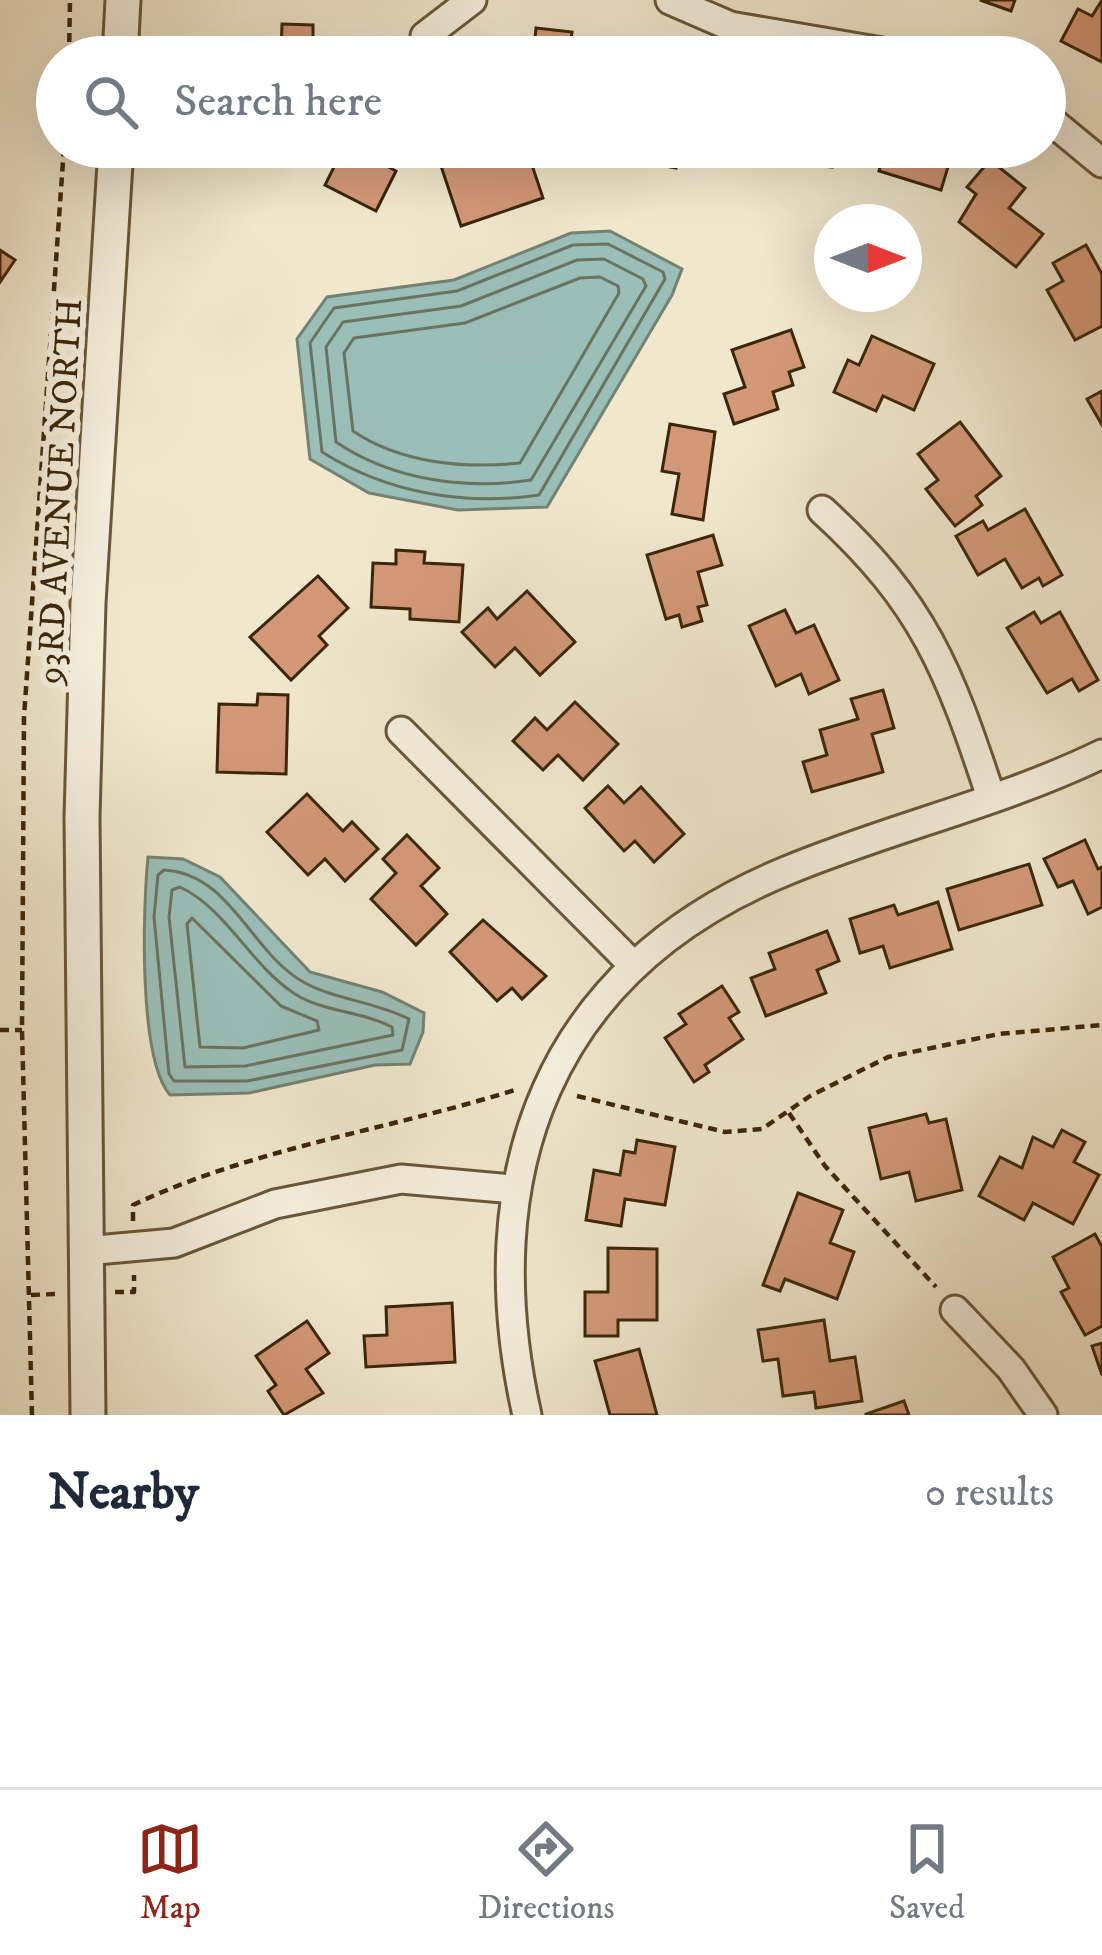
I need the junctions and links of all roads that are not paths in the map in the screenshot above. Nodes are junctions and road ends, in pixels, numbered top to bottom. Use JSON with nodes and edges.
{"nodes":[{"id":1,"x":123,"y":0,"type":"edge"},
{"id":2,"x":472,"y":0,"type":"edge"},
{"id":3,"x":670,"y":0,"type":"edge"},
{"id":4,"x":121,"y":36,"type":"edge"},
{"id":5,"x":425,"y":36,"type":"dead end"},
{"id":6,"x":788,"y":36,"type":"edge"},
{"id":7,"x":1066,"y":133,"type":"edge"},
{"id":8,"x":1102,"y":163,"type":"edge"},
{"id":9,"x":115,"y":168,"type":"edge"},
{"id":10,"x":822,"y":510,"type":"dead end"},
{"id":11,"x":401,"y":730,"type":"dead end"},
{"id":12,"x":1102,"y":754,"type":"edge"},
{"id":13,"x":991,"y":797,"type":"junction"},
{"id":14,"x":632,"y":964,"type":"junction"},
{"id":15,"x":513,"y":1189,"type":"junction"},
{"id":16,"x":85,"y":1251,"type":"junction"},
{"id":17,"x":955,"y":1310,"type":"road end"},
{"id":18,"x":88,"y":1415,"type":"edge"},
{"id":19,"x":527,"y":1415,"type":"edge"},
{"id":20,"x":1043,"y":1415,"type":"edge"}],
"edges":[{"from":1,"to":4,"type":"street"},
{"from":2,"to":5,"type":"street"},
{"from":3,"to":6,"type":"street"},
{"from":7,"to":8,"type":"street"},
{"from":9,"to":16,"type":"street","name":"93RD AVENUE NORTH"},
{"from":10,"to":13,"type":"street"},
{"from":11,"to":14,"type":"street"},
{"from":12,"to":13,"type":"street"},
{"from":13,"to":14,"type":"street"},
{"from":14,"to":15,"type":"street"},
{"from":15,"to":16,"type":"street"},
{"from":15,"to":19,"type":"street"},
{"from":16,"to":18,"type":"street","name":"93RD AVENUE NORTH"},
{"from":17,"to":20,"type":"street"}]}
